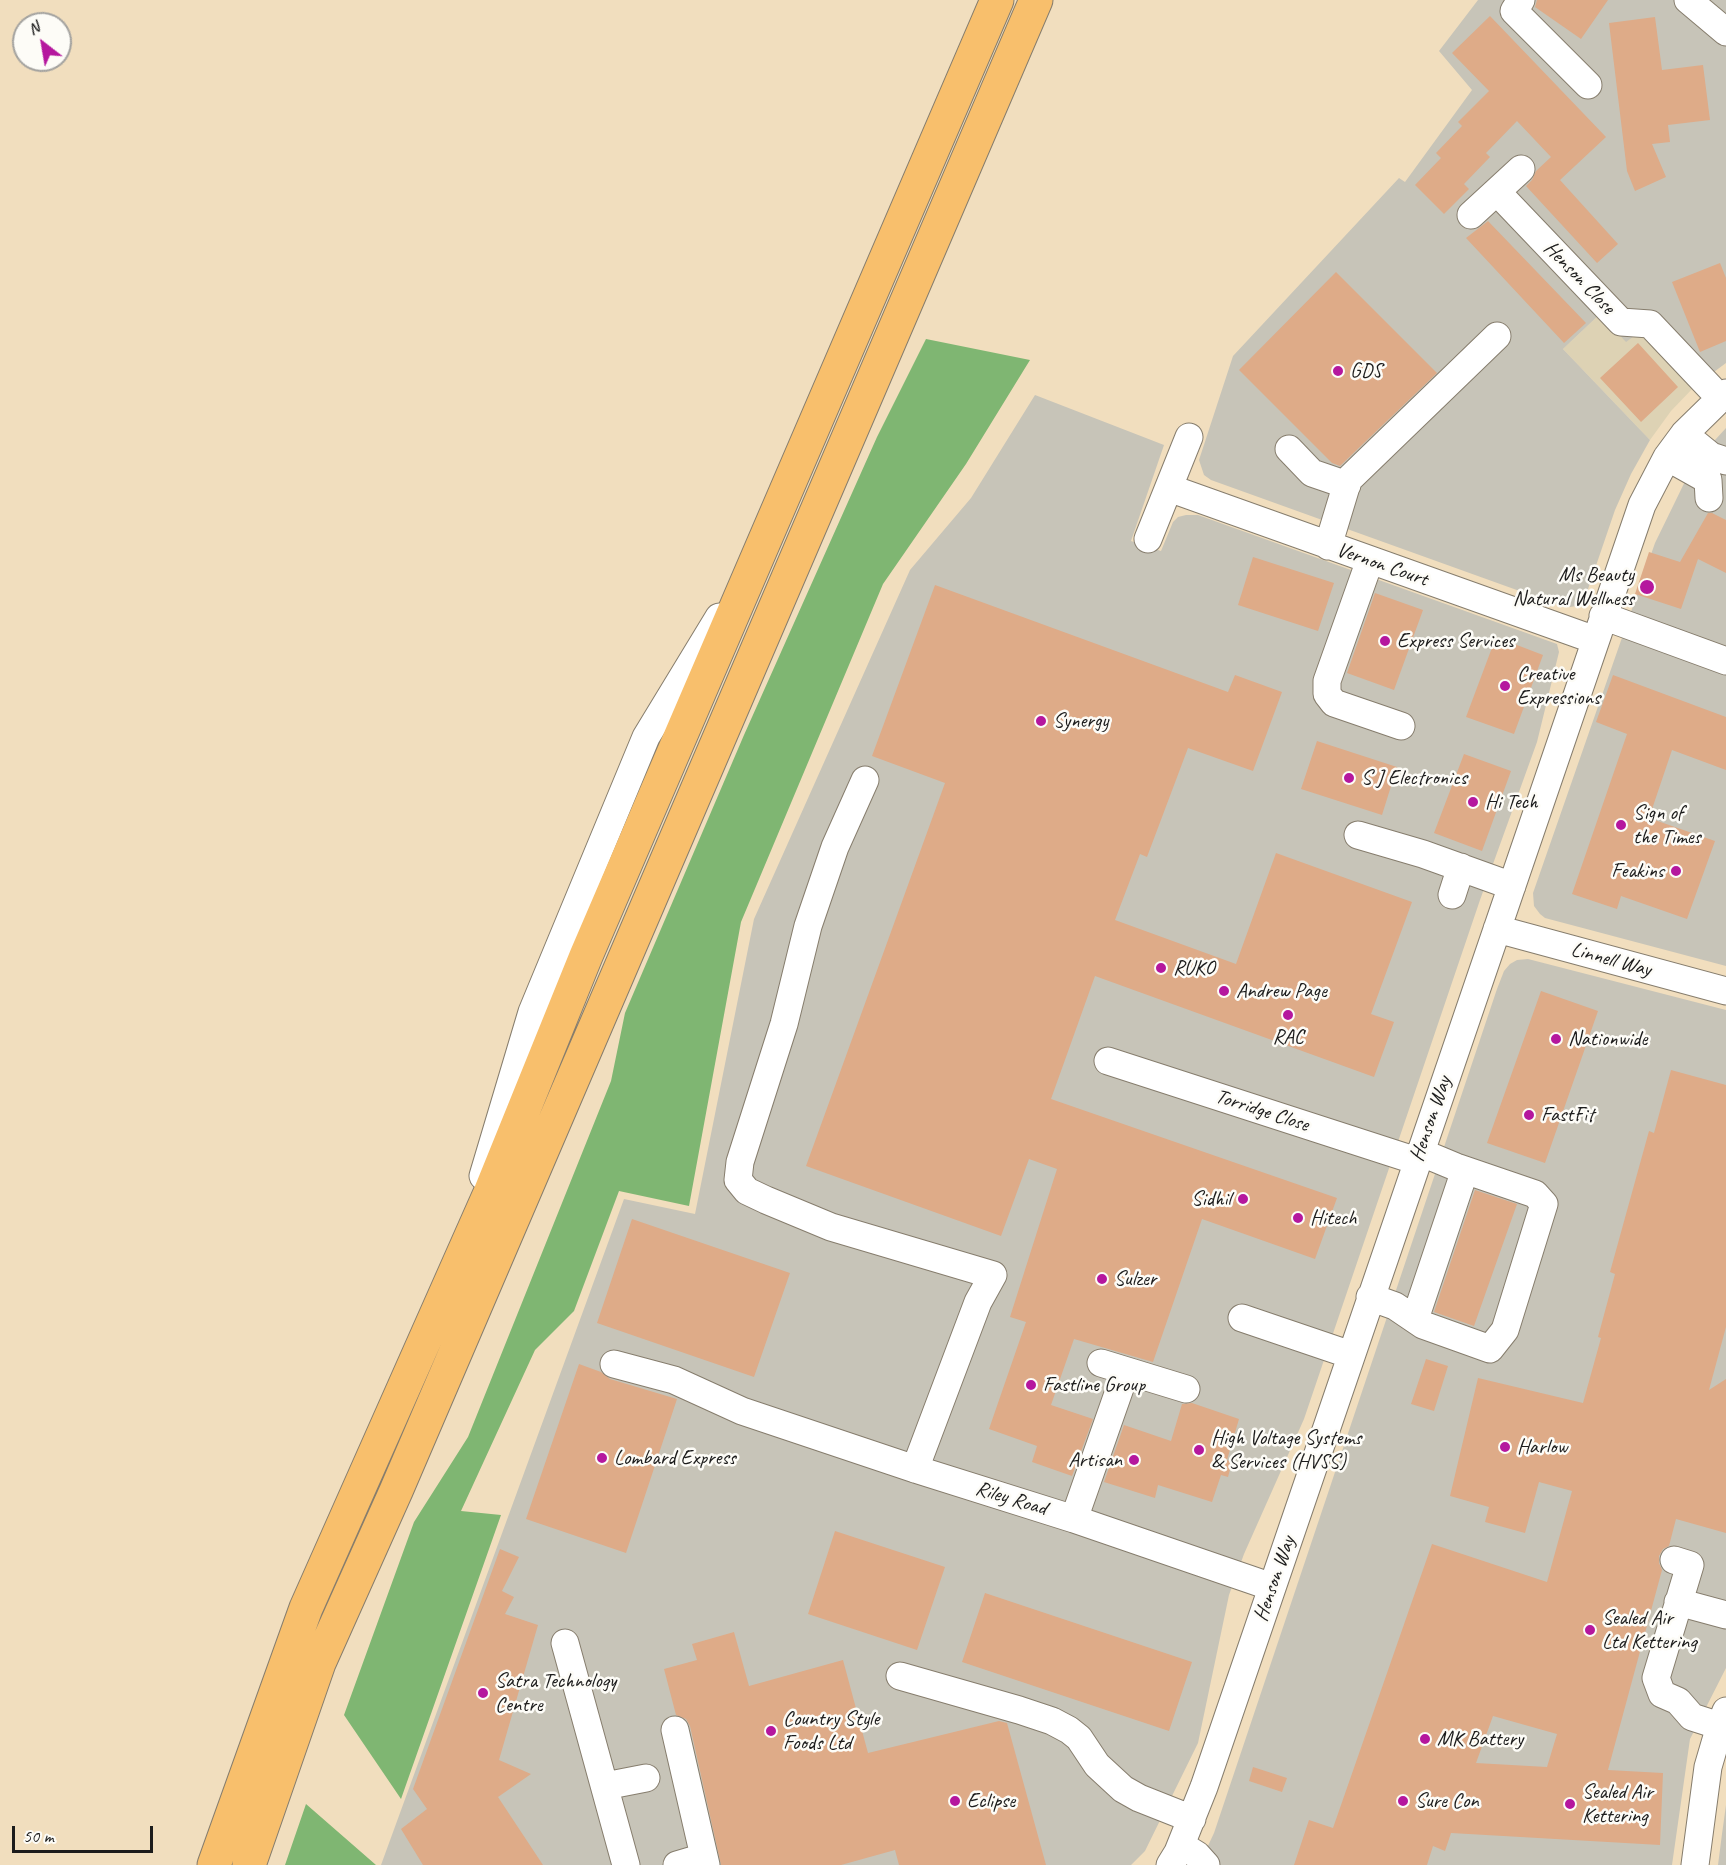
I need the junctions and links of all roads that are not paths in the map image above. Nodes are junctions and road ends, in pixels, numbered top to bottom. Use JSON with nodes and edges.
{"nodes":[{"id":1,"x":997,"y":0,"type":"edge"},
{"id":2,"x":1036,"y":0,"type":"edge"},
{"id":3,"x":1521,"y":0,"type":"edge"},
{"id":4,"x":1688,"y":0,"type":"edge"},
{"id":5,"x":1726,"y":32,"type":"edge"},
{"id":6,"x":1588,"y":85,"type":"dead end"},
{"id":7,"x":1521,"y":169,"type":"dead end"},
{"id":8,"x":1497,"y":192,"type":"junction"},
{"id":9,"x":1471,"y":215,"type":"dead end"},
{"id":10,"x":1497,"y":336,"type":"dead end"},
{"id":11,"x":1723,"y":395,"type":"edge"},
{"id":12,"x":1684,"y":434,"type":"junction"},
{"id":13,"x":1189,"y":437,"type":"dead end"},
{"id":14,"x":1289,"y":449,"type":"dead end"},
{"id":15,"x":1667,"y":457,"type":"junction"},
{"id":16,"x":1726,"y":461,"type":"edge"},
{"id":17,"x":1347,"y":484,"type":"junction"},
{"id":18,"x":1169,"y":488,"type":"junction"},
{"id":19,"x":1709,"y":498,"type":"dead end"},
{"id":20,"x":1148,"y":539,"type":"dead end"},
{"id":21,"x":1328,"y":546,"type":"junction"},
{"id":22,"x":1370,"y":560,"type":"junction"},
{"id":23,"x":1599,"y":628,"type":"junction"},
{"id":24,"x":1726,"y":661,"type":"edge"},
{"id":25,"x":1401,"y":726,"type":"dead end"},
{"id":26,"x":865,"y":780,"type":"dead end"},
{"id":27,"x":1358,"y":835,"type":"dead end"},
{"id":28,"x":1461,"y":867,"type":"junction"},
{"id":29,"x":1512,"y":886,"type":"junction"},
{"id":30,"x":1452,"y":895,"type":"dead end"},
{"id":31,"x":1497,"y":930,"type":"junction"},
{"id":32,"x":1726,"y":991,"type":"edge"},
{"id":33,"x":1108,"y":1061,"type":"dead end"},
{"id":34,"x":1418,"y":1156,"type":"junction"},
{"id":35,"x":1465,"y":1170,"type":"junction"},
{"id":36,"x":1370,"y":1297,"type":"junction"},
{"id":37,"x":1242,"y":1318,"type":"dead end"},
{"id":38,"x":1415,"y":1319,"type":"junction"},
{"id":39,"x":1351,"y":1355,"type":"junction"},
{"id":40,"x":614,"y":1364,"type":"dead end"},
{"id":41,"x":1186,"y":1389,"type":"dead end"},
{"id":42,"x":915,"y":1469,"type":"junction"},
{"id":43,"x":1074,"y":1519,"type":"junction"},
{"id":44,"x":1674,"y":1560,"type":"dead end"},
{"id":45,"x":1272,"y":1587,"type":"junction"},
{"id":46,"x":1678,"y":1602,"type":"junction"},
{"id":47,"x":1726,"y":1615,"type":"edge"},
{"id":48,"x":566,"y":1643,"type":"dead end"},
{"id":49,"x":900,"y":1676,"type":"dead end"},
{"id":50,"x":1723,"y":1718,"type":"edge"},
{"id":51,"x":675,"y":1730,"type":"dead end"},
{"id":52,"x":646,"y":1778,"type":"dead end"},
{"id":53,"x":605,"y":1786,"type":"junction"},
{"id":54,"x":1192,"y":1819,"type":"junction"},
{"id":55,"x":1176,"y":1855,"type":"edge"},
{"id":56,"x":705,"y":1861,"type":"edge"},
{"id":57,"x":214,"y":1865,"type":"edge"},
{"id":58,"x":249,"y":1865,"type":"edge"},
{"id":59,"x":626,"y":1865,"type":"edge"},
{"id":60,"x":677,"y":1865,"type":"edge"},
{"id":61,"x":1206,"y":1865,"type":"edge"},
{"id":62,"x":1695,"y":1865,"type":"edge"}],
"edges":[{"from":1,"to":57,"type":"highway"},
{"from":2,"to":58,"type":"highway"},
{"from":3,"to":6,"type":"street"},
{"from":4,"to":5,"type":"street"},
{"from":7,"to":8,"type":"street"},
{"from":8,"to":9,"type":"street"},
{"from":8,"to":11,"type":"street","name":"Henson Close"},
{"from":10,"to":17,"type":"street"},
{"from":11,"to":12,"type":"street","name":"Henson Way"},
{"from":12,"to":15,"type":"street","name":"Henson Way"},
{"from":12,"to":16,"type":"street"},
{"from":13,"to":18,"type":"street"},
{"from":14,"to":17,"type":"street"},
{"from":15,"to":19,"type":"street"},
{"from":15,"to":23,"type":"street","name":"Henson Way"},
{"from":17,"to":21,"type":"street"},
{"from":18,"to":20,"type":"street"},
{"from":18,"to":21,"type":"street","name":"Vernon Court"},
{"from":21,"to":22,"type":"street","name":"Vernon Court"},
{"from":22,"to":23,"type":"street","name":"Vernon Court"},
{"from":22,"to":25,"type":"street"},
{"from":23,"to":24,"type":"street","name":"Vernon Court"},
{"from":23,"to":29,"type":"street","name":"Henson Way"},
{"from":26,"to":42,"type":"street"},
{"from":27,"to":28,"type":"street"},
{"from":28,"to":29,"type":"street"},
{"from":28,"to":30,"type":"street"},
{"from":29,"to":31,"type":"street","name":"Henson Way"},
{"from":31,"to":32,"type":"street","name":"Linnell Way"},
{"from":31,"to":34,"type":"street","name":"Henson Way"},
{"from":33,"to":34,"type":"street","name":"Torridge Close"},
{"from":34,"to":35,"type":"street","name":"Torridge Close"},
{"from":34,"to":36,"type":"street","name":"Henson Way"},
{"from":35,"to":38,"type":"street"},
{"from":35,"to":38,"type":"street","name":"Torridge Close"},
{"from":36,"to":38,"type":"street"},
{"from":36,"to":39,"type":"street","name":"Henson Way"},
{"from":37,"to":39,"type":"street"},
{"from":39,"to":45,"type":"street","name":"Henson Way"},
{"from":40,"to":42,"type":"street","name":"Riley Road"},
{"from":41,"to":43,"type":"street"},
{"from":42,"to":43,"type":"street","name":"Riley Road"},
{"from":43,"to":45,"type":"street","name":"Riley Road"},
{"from":44,"to":46,"type":"street"},
{"from":45,"to":54,"type":"street","name":"Henson Way"},
{"from":46,"to":47,"type":"street"},
{"from":46,"to":50,"type":"street"},
{"from":48,"to":53,"type":"street"},
{"from":49,"to":54,"type":"street"},
{"from":50,"to":62,"type":"street"},
{"from":51,"to":56,"type":"street"},
{"from":52,"to":53,"type":"street"},
{"from":53,"to":59,"type":"street"},
{"from":54,"to":55,"type":"street","name":"Henson Way"},
{"from":55,"to":61,"type":"street"},
{"from":56,"to":60,"type":"street"}]}
